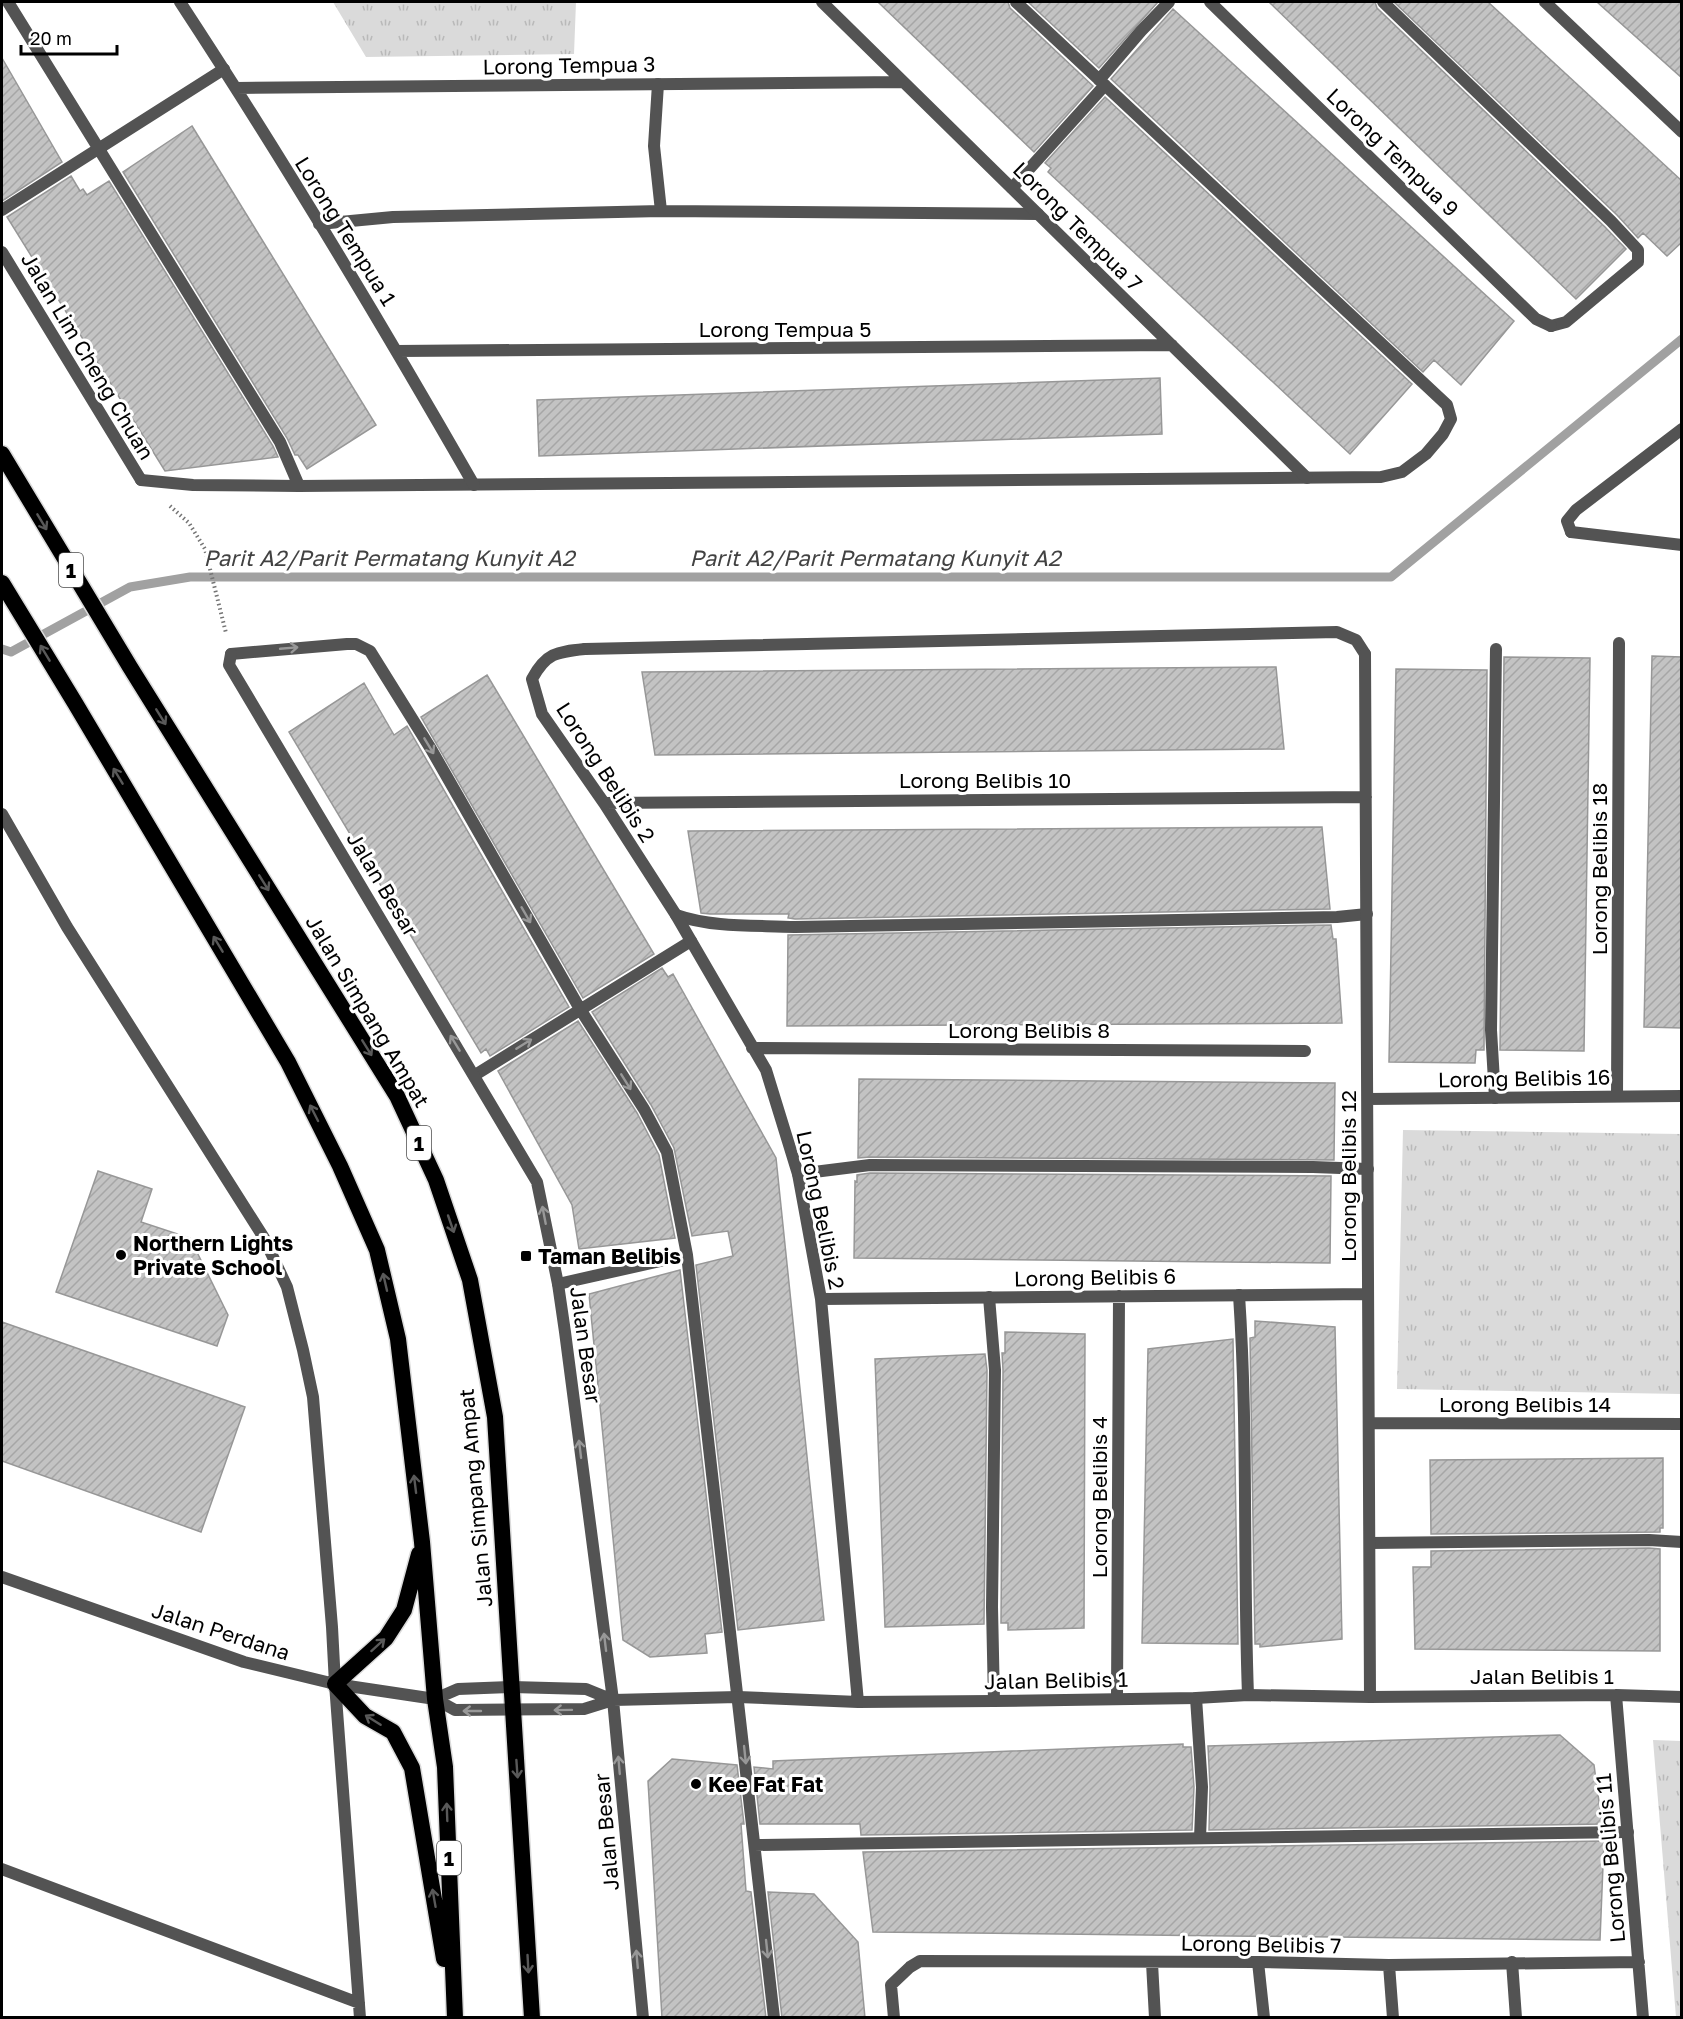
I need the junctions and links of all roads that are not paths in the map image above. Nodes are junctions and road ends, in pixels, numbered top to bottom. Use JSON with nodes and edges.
{"nodes":[{"id":1,"x":8,"y":2,"type":"edge"},
{"id":2,"x":180,"y":2,"type":"edge"},
{"id":3,"x":822,"y":2,"type":"edge"},
{"id":4,"x":1016,"y":2,"type":"edge"},
{"id":5,"x":1169,"y":2,"type":"edge"},
{"id":6,"x":1210,"y":2,"type":"edge"},
{"id":7,"x":1383,"y":2,"type":"edge"},
{"id":8,"x":1545,"y":2,"type":"edge"},
{"id":9,"x":224,"y":69,"type":"junction"},
{"id":10,"x":903,"y":81,"type":"junction"},
{"id":11,"x":1102,"y":83,"type":"junction"},
{"id":12,"x":658,"y":84,"type":"junction"},
{"id":13,"x":236,"y":88,"type":"junction"},
{"id":14,"x":1682,"y":132,"type":"edge"},
{"id":15,"x":99,"y":149,"type":"junction"},
{"id":16,"x":1012,"y":188,"type":"junction"},
{"id":17,"x":2,"y":210,"type":"edge"},
{"id":18,"x":661,"y":211,"type":"junction"},
{"id":19,"x":1038,"y":214,"type":"junction"},
{"id":20,"x":319,"y":224,"type":"junction"},
{"id":21,"x":2,"y":252,"type":"edge"},
{"id":22,"x":1172,"y":345,"type":"junction"},
{"id":23,"x":397,"y":351,"type":"junction"},
{"id":24,"x":1682,"y":429,"type":"edge"},
{"id":25,"x":2,"y":454,"type":"edge"},
{"id":26,"x":1306,"y":478,"type":"junction"},
{"id":27,"x":474,"y":484,"type":"junction"},
{"id":28,"x":299,"y":486,"type":"junction"},
{"id":29,"x":1682,"y":544,"type":"edge"},
{"id":30,"x":2,"y":583,"type":"edge"},
{"id":31,"x":1619,"y":643,"type":"dead end"},
{"id":32,"x":1496,"y":649,"type":"dead end"},
{"id":33,"x":1365,"y":654,"type":"joint"},
{"id":34,"x":1366,"y":797,"type":"junction"},
{"id":35,"x":604,"y":803,"type":"junction"},
{"id":36,"x":2,"y":814,"type":"edge"},
{"id":37,"x":1367,"y":914,"type":"junction"},
{"id":38,"x":676,"y":915,"type":"junction"},
{"id":39,"x":691,"y":941,"type":"junction"},
{"id":40,"x":580,"y":1009,"type":"junction"},
{"id":41,"x":752,"y":1048,"type":"junction"},
{"id":42,"x":1305,"y":1051,"type":"dead end"},
{"id":43,"x":475,"y":1075,"type":"junction"},
{"id":44,"x":1617,"y":1096,"type":"junction"},
{"id":45,"x":1682,"y":1096,"type":"edge"},
{"id":46,"x":1495,"y":1098,"type":"junction"},
{"id":47,"x":1368,"y":1099,"type":"junction"},
{"id":48,"x":1368,"y":1169,"type":"junction"},
{"id":49,"x":798,"y":1174,"type":"junction"},
{"id":50,"x":687,"y":1255,"type":"junction"},
{"id":51,"x":558,"y":1284,"type":"junction"},
{"id":52,"x":1368,"y":1294,"type":"junction"},
{"id":53,"x":1239,"y":1295,"type":"junction"},
{"id":54,"x":1119,"y":1296,"type":"junction"},
{"id":55,"x":989,"y":1297,"type":"junction"},
{"id":56,"x":821,"y":1299,"type":"junction"},
{"id":57,"x":1369,"y":1423,"type":"junction"},
{"id":58,"x":1682,"y":1424,"type":"edge"},
{"id":59,"x":422,"y":1542,"type":"junction"},
{"id":60,"x":1682,"y":1542,"type":"edge"},
{"id":61,"x":1370,"y":1544,"type":"junction"},
{"id":62,"x":2,"y":1576,"type":"edge"},
{"id":63,"x":335,"y":1684,"type":"junction"},
{"id":64,"x":512,"y":1687,"type":"junction"},
{"id":65,"x":1248,"y":1695,"type":"junction"},
{"id":66,"x":1616,"y":1695,"type":"junction"},
{"id":67,"x":738,"y":1697,"type":"junction"},
{"id":68,"x":1370,"y":1697,"type":"junction"},
{"id":69,"x":1682,"y":1697,"type":"edge"},
{"id":70,"x":1196,"y":1698,"type":"junction"},
{"id":71,"x":435,"y":1699,"type":"junction"},
{"id":72,"x":1117,"y":1699,"type":"junction"},
{"id":73,"x":613,"y":1700,"type":"junction"},
{"id":74,"x":994,"y":1701,"type":"junction"},
{"id":75,"x":858,"y":1702,"type":"junction"},
{"id":76,"x":512,"y":1711,"type":"junction"},
{"id":77,"x":1628,"y":1832,"type":"junction"},
{"id":78,"x":1200,"y":1838,"type":"junction"},
{"id":79,"x":755,"y":1845,"type":"junction"},
{"id":80,"x":2,"y":1869,"type":"edge"},
{"id":81,"x":1258,"y":1962,"type":"junction"},
{"id":82,"x":1512,"y":1962,"type":"junction"},
{"id":83,"x":1639,"y":1962,"type":"junction"},
{"id":84,"x":1152,"y":1963,"type":"junction"},
{"id":85,"x":1389,"y":1965,"type":"junction"},
{"id":86,"x":359,"y":2003,"type":"junction"},
{"id":87,"x":360,"y":2018,"type":"edge"},
{"id":88,"x":455,"y":2018,"type":"edge"},
{"id":89,"x":532,"y":2018,"type":"edge"},
{"id":90,"x":643,"y":2018,"type":"edge"},
{"id":91,"x":774,"y":2018,"type":"edge"},
{"id":92,"x":894,"y":2018,"type":"edge"},
{"id":93,"x":1155,"y":2018,"type":"edge"},
{"id":94,"x":1264,"y":2018,"type":"edge"},
{"id":95,"x":1393,"y":2018,"type":"edge"},
{"id":96,"x":1516,"y":2018,"type":"edge"},
{"id":97,"x":1643,"y":2018,"type":"edge"}],
"edges":[{"from":1,"to":15,"type":"street"},
{"from":2,"to":9,"type":"street","name":"Lorong Tempua 1"},
{"from":3,"to":10,"type":"street","name":"Lorong Tempua 7"},
{"from":4,"to":11,"type":"street"},
{"from":5,"to":11,"type":"street"},
{"from":6,"to":7,"type":"street","name":"Lorong Tempua 9"},
{"from":8,"to":14,"type":"street"},
{"from":9,"to":13,"type":"street","name":"Lorong Tempua 1"},
{"from":9,"to":15,"type":"street"},
{"from":10,"to":12,"type":"street","name":"Lorong Tempua 3"},
{"from":10,"to":16,"type":"street","name":"Lorong Tempua 7"},
{"from":11,"to":16,"type":"street"},
{"from":11,"to":26,"type":"street"},
{"from":12,"to":13,"type":"street","name":"Lorong Tempua 3"},
{"from":12,"to":18,"type":"street"},
{"from":13,"to":20,"type":"street","name":"Lorong Tempua 1"},
{"from":15,"to":17,"type":"street"},
{"from":15,"to":28,"type":"street"},
{"from":16,"to":19,"type":"street","name":"Lorong Tempua 7"},
{"from":18,"to":19,"type":"street"},
{"from":18,"to":20,"type":"street"},
{"from":19,"to":22,"type":"street","name":"Lorong Tempua 7"},
{"from":20,"to":23,"type":"street","name":"Lorong Tempua 1"},
{"from":21,"to":28,"type":"street","name":"Jalan Lim Cheng Chuan"},
{"from":22,"to":23,"type":"street","name":"Lorong Tempua 5"},
{"from":22,"to":26,"type":"street","name":"Lorong Tempua 7"},
{"from":23,"to":27,"type":"street","name":"Lorong Tempua 1"},
{"from":24,"to":29,"type":"street"},
{"from":25,"to":64,"type":"highway","name":"Jalan Simpang Ampat","number":"1","one_way":true},
{"from":26,"to":27,"type":"street"},
{"from":27,"to":28,"type":"street"},
{"from":59,"to":30,"type":"highway","number":"1","one_way":true},
{"from":31,"to":44,"type":"street","name":"Lorong Belibis 18"},
{"from":32,"to":46,"type":"street"},
{"from":33,"to":34,"type":"street","name":"Lorong Belibis 12"},
{"from":33,"to":35,"type":"street","name":"Lorong Belibis 2"},
{"from":34,"to":35,"type":"street","name":"Lorong Belibis 10"},
{"from":34,"to":37,"type":"street","name":"Lorong Belibis 12"},
{"from":35,"to":38,"type":"street","name":"Lorong Belibis 2"},
{"from":36,"to":63,"type":"street"},
{"from":37,"to":38,"type":"street"},
{"from":37,"to":47,"type":"street","name":"Lorong Belibis 12"},
{"from":38,"to":39,"type":"street","name":"Lorong Belibis 2"},
{"from":39,"to":40,"type":"street"},
{"from":39,"to":41,"type":"street","name":"Lorong Belibis 2"},
{"from":43,"to":40,"type":"street","one_way":true},
{"from":43,"to":40,"type":"street","name":"Jalan Besar","one_way":true},
{"from":40,"to":50,"type":"street","one_way":true},
{"from":41,"to":42,"type":"street","name":"Lorong Belibis 8"},
{"from":41,"to":49,"type":"street","name":"Lorong Belibis 2"},
{"from":51,"to":43,"type":"street","name":"Jalan Besar","one_way":true},
{"from":44,"to":45,"type":"street","name":"Lorong Belibis 16"},
{"from":44,"to":46,"type":"street","name":"Lorong Belibis 16"},
{"from":46,"to":47,"type":"street","name":"Lorong Belibis 16"},
{"from":47,"to":48,"type":"street","name":"Lorong Belibis 12"},
{"from":48,"to":49,"type":"street"},
{"from":48,"to":52,"type":"street","name":"Lorong Belibis 12"},
{"from":49,"to":56,"type":"street","name":"Lorong Belibis 2"},
{"from":50,"to":51,"type":"street"},
{"from":50,"to":67,"type":"street"},
{"from":73,"to":51,"type":"street","name":"Jalan Besar","one_way":true},
{"from":52,"to":53,"type":"street","name":"Lorong Belibis 6"},
{"from":52,"to":57,"type":"street","name":"Lorong Belibis 12"},
{"from":53,"to":54,"type":"street","name":"Lorong Belibis 6"},
{"from":53,"to":65,"type":"street"},
{"from":54,"to":55,"type":"street","name":"Lorong Belibis 6"},
{"from":54,"to":72,"type":"street","name":"Lorong Belibis 4"},
{"from":55,"to":56,"type":"street","name":"Lorong Belibis 6"},
{"from":55,"to":74,"type":"street"},
{"from":56,"to":75,"type":"street","name":"Lorong Belibis 2"},
{"from":57,"to":58,"type":"street","name":"Lorong Belibis 14"},
{"from":57,"to":61,"type":"street","name":"Lorong Belibis 12"},
{"from":63,"to":59,"type":"highway","one_way":true},
{"from":59,"to":71,"type":"highway","number":"1"},
{"from":60,"to":61,"type":"street"},
{"from":61,"to":68,"type":"street","name":"Lorong Belibis 12"},
{"from":62,"to":63,"type":"street","name":"Jalan Perdana"},
{"from":63,"to":71,"type":"street","name":"Jalan Perdana"},
{"from":63,"to":86,"type":"street"},
{"from":88,"to":63,"type":"highway","one_way":true},
{"from":64,"to":71,"type":"street","name":"Jalan Belibis 1"},
{"from":64,"to":73,"type":"street","name":"Jalan Belibis 1"},
{"from":64,"to":76,"type":"highway","name":"Jalan Simpang Ampat","number":"1"},
{"from":65,"to":68,"type":"street","name":"Jalan Belibis 1"},
{"from":65,"to":70,"type":"street","name":"Jalan Belibis 1"},
{"from":66,"to":68,"type":"street","name":"Jalan Belibis 1"},
{"from":66,"to":69,"type":"street","name":"Jalan Belibis 1"},
{"from":66,"to":77,"type":"street","name":"Lorong Belibis 11"},
{"from":67,"to":73,"type":"street","name":"Jalan Belibis 1"},
{"from":67,"to":75,"type":"street","name":"Jalan Belibis 1"},
{"from":67,"to":79,"type":"street","one_way":true},
{"from":70,"to":72,"type":"street","name":"Jalan Belibis 1"},
{"from":70,"to":78,"type":"street"},
{"from":76,"to":71,"type":"street","one_way":true},
{"from":88,"to":71,"type":"highway","number":"1","one_way":true},
{"from":72,"to":74,"type":"street","name":"Jalan Belibis 1"},
{"from":73,"to":76,"type":"street","one_way":true},
{"from":90,"to":73,"type":"street","name":"Jalan Besar","one_way":true},
{"from":74,"to":75,"type":"street","name":"Jalan Belibis 1"},
{"from":76,"to":89,"type":"highway","name":"Jalan Simpang Ampat","number":"1","one_way":true},
{"from":77,"to":78,"type":"street"},
{"from":77,"to":83,"type":"street","name":"Lorong Belibis 11"},
{"from":78,"to":79,"type":"street"},
{"from":79,"to":91,"type":"street","one_way":true},
{"from":80,"to":86,"type":"street"},
{"from":81,"to":84,"type":"street","name":"Lorong Belibis 7"},
{"from":81,"to":85,"type":"street","name":"Lorong Belibis 7"},
{"from":81,"to":94,"type":"street"},
{"from":82,"to":83,"type":"street","name":"Lorong Belibis 7"},
{"from":82,"to":85,"type":"street","name":"Lorong Belibis 7"},
{"from":82,"to":96,"type":"street"},
{"from":83,"to":97,"type":"street","name":"Lorong Belibis 11"},
{"from":84,"to":92,"type":"street","name":"Lorong Belibis 7"},
{"from":84,"to":93,"type":"street"},
{"from":85,"to":95,"type":"street"},
{"from":86,"to":87,"type":"street"}]}
